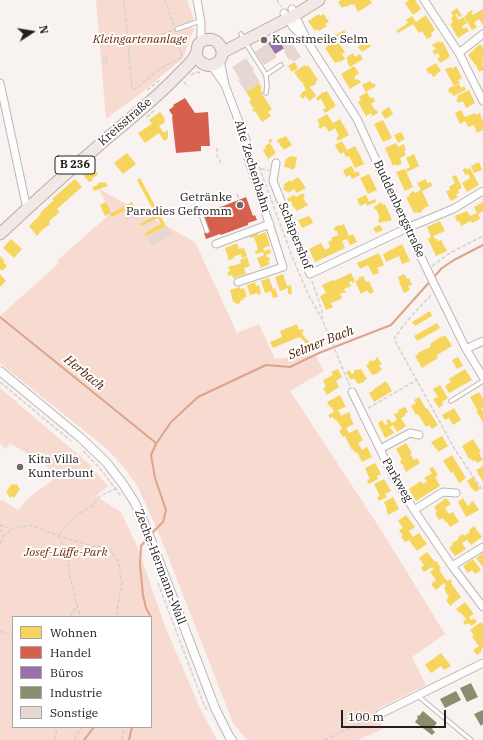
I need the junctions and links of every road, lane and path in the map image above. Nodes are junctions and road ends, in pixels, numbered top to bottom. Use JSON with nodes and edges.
{"nodes":[{"id":1,"x":124,"y":0,"type":"edge"},
{"id":2,"x":165,"y":0,"type":"edge"},
{"id":3,"x":197,"y":0,"type":"edge"},
{"id":4,"x":277,"y":0,"type":"edge"},
{"id":5,"x":306,"y":0,"type":"edge"},
{"id":6,"x":319,"y":0,"type":"edge"},
{"id":7,"x":424,"y":0,"type":"edge"},
{"id":8,"x":288,"y":12,"type":"junction"},
{"id":9,"x":201,"y":22,"type":"junction"},
{"id":10,"x":176,"y":30,"type":"junction"},
{"id":11,"x":483,"y":34,"type":"edge"},
{"id":12,"x":243,"y":37,"type":"junction"},
{"id":13,"x":128,"y":45,"type":"junction"},
{"id":14,"x":210,"y":52,"type":"junction"},
{"id":15,"x":459,"y":52,"type":"junction"},
{"id":16,"x":281,"y":65,"type":"dead end"},
{"id":17,"x":266,"y":75,"type":"junction"},
{"id":18,"x":181,"y":77,"type":"junction"},
{"id":19,"x":0,"y":83,"type":"edge"},
{"id":20,"x":188,"y":87,"type":"dead end"},
{"id":21,"x":266,"y":93,"type":"dead end"},
{"id":22,"x":483,"y":101,"type":"edge"},
{"id":23,"x":217,"y":148,"type":"dead end"},
{"id":24,"x":257,"y":160,"type":"dead end"},
{"id":25,"x":276,"y":164,"type":"dead end"},
{"id":26,"x":222,"y":165,"type":"dead end"},
{"id":27,"x":483,"y":191,"type":"edge"},
{"id":28,"x":237,"y":194,"type":"dead end"},
{"id":29,"x":239,"y":199,"type":"dead end"},
{"id":30,"x":27,"y":209,"type":"junction"},
{"id":31,"x":199,"y":209,"type":"dead end"},
{"id":32,"x":270,"y":224,"type":"junction"},
{"id":33,"x":407,"y":228,"type":"junction"},
{"id":34,"x":207,"y":231,"type":"dead end"},
{"id":35,"x":0,"y":234,"type":"edge"},
{"id":36,"x":483,"y":236,"type":"edge"},
{"id":37,"x":216,"y":244,"type":"dead end"},
{"id":38,"x":428,"y":271,"type":"junction"},
{"id":39,"x":310,"y":274,"type":"junction"},
{"id":40,"x":238,"y":282,"type":"dead end"},
{"id":41,"x":436,"y":288,"type":"junction"},
{"id":42,"x":322,"y":319,"type":"junction"},
{"id":43,"x":483,"y":341,"type":"edge"},
{"id":44,"x":466,"y":350,"type":"junction"},
{"id":45,"x":0,"y":371,"type":"edge"},
{"id":46,"x":483,"y":377,"type":"edge"},
{"id":47,"x":417,"y":380,"type":"junction"},
{"id":48,"x":483,"y":381,"type":"edge"},
{"id":49,"x":0,"y":382,"type":"edge"},
{"id":50,"x":352,"y":392,"type":"joint"},
{"id":51,"x":451,"y":401,"type":"dead end"},
{"id":52,"x":362,"y":412,"type":"junction"},
{"id":53,"x":419,"y":435,"type":"dead end"},
{"id":54,"x":71,"y":440,"type":"dead end"},
{"id":55,"x":380,"y":449,"type":"junction"},
{"id":56,"x":82,"y":450,"type":"dead end"},
{"id":57,"x":116,"y":489,"type":"junction"},
{"id":58,"x":483,"y":491,"type":"edge"},
{"id":59,"x":456,"y":493,"type":"dead end"},
{"id":60,"x":124,"y":501,"type":"dead end"},
{"id":61,"x":414,"y":510,"type":"junction"},
{"id":62,"x":0,"y":525,"type":"edge"},
{"id":63,"x":12,"y":529,"type":"junction"},
{"id":64,"x":58,"y":536,"type":"junction"},
{"id":65,"x":3,"y":537,"type":"junction"},
{"id":66,"x":0,"y":544,"type":"edge"},
{"id":67,"x":483,"y":547,"type":"edge"},
{"id":68,"x":452,"y":566,"type":"junction"},
{"id":69,"x":77,"y":606,"type":"junction"},
{"id":70,"x":483,"y":608,"type":"edge"},
{"id":71,"x":71,"y":616,"type":"edge"},
{"id":72,"x":80,"y":616,"type":"edge"},
{"id":73,"x":116,"y":616,"type":"edge"},
{"id":74,"x":0,"y":631,"type":"edge"},
{"id":75,"x":12,"y":636,"type":"edge"},
{"id":76,"x":483,"y":663,"type":"edge"},
{"id":77,"x":417,"y":695,"type":"junction"},
{"id":78,"x":380,"y":714,"type":"joint"},
{"id":79,"x":57,"y":728,"type":"edge"},
{"id":80,"x":81,"y":728,"type":"edge"},
{"id":81,"x":124,"y":728,"type":"edge"},
{"id":82,"x":55,"y":740,"type":"edge"},
{"id":83,"x":74,"y":740,"type":"edge"},
{"id":84,"x":122,"y":740,"type":"edge"},
{"id":85,"x":232,"y":740,"type":"edge"},
{"id":86,"x":324,"y":740,"type":"edge"},
{"id":87,"x":471,"y":740,"type":"edge"}],
"edges":[{"from":1,"to":13,"type":"path"},
{"from":2,"to":10,"type":"path"},
{"from":3,"to":9,"type":"street","name":"Alte Zechenbahn"},
{"from":4,"to":8,"type":"path"},
{"from":5,"to":8,"type":"main road","name":"Kreisstraße"},
{"from":6,"to":8,"type":"main road","name":"Kreisstraße"},
{"from":7,"to":15,"type":"street"},
{"from":8,"to":12,"type":"main road","name":"Kreisstraße"},
{"from":8,"to":33,"type":"street","name":"Buddenbergstraße"},
{"from":9,"to":10,"type":"lane"},
{"from":9,"to":14,"type":"street","name":"Alte Zechenbahn"},
{"from":10,"to":13,"type":"path"},
{"from":10,"to":13,"type":"path"},
{"from":11,"to":15,"type":"street"},
{"from":12,"to":14,"type":"main road","name":"Kreisstraße"},
{"from":12,"to":17,"type":"lane"},
{"from":14,"to":18,"type":"main road","name":"Kreisstraße","number":"B 236"},
{"from":14,"to":32,"type":"street","name":"Alte Zechenbahn"},
{"from":15,"to":22,"type":"street"},
{"from":16,"to":17,"type":"lane"},
{"from":17,"to":21,"type":"lane"},
{"from":18,"to":20,"type":"path"},
{"from":18,"to":30,"type":"main road","name":"Kreisstraße","number":"B 236"},
{"from":19,"to":30,"type":"street"},
{"from":23,"to":26,"type":"path"},
{"from":24,"to":42,"type":"path"},
{"from":25,"to":39,"type":"street","name":"Schäpershof"},
{"from":27,"to":33,"type":"street","name":"Schäpershof"},
{"from":28,"to":29,"type":"path"},
{"from":30,"to":35,"type":"main road","name":"Kreisstraße","number":"B 236"},
{"from":31,"to":34,"type":"lane"},
{"from":32,"to":37,"type":"street","name":"Alte Zechenbahn"},
{"from":32,"to":40,"type":"street","name":"Alte Zechenbahn"},
{"from":33,"to":38,"type":"street","name":"Buddenbergstraße"},
{"from":33,"to":39,"type":"street","name":"Schäpershof"},
{"from":36,"to":38,"type":"path"},
{"from":38,"to":41,"type":"street","name":"Buddenbergstraße"},
{"from":39,"to":42,"type":"path"},
{"from":41,"to":44,"type":"street","name":"Buddenbergstraße"},
{"from":41,"to":47,"type":"path"},
{"from":42,"to":50,"type":"path"},
{"from":43,"to":44,"type":"street"},
{"from":44,"to":46,"type":"street","name":"Buddenbergstraße"},
{"from":45,"to":85,"type":"street","name":"Zeche-Hermann-Wall"},
{"from":47,"to":52,"type":"path"},
{"from":47,"to":58,"type":"path"},
{"from":48,"to":51,"type":"lane"},
{"from":49,"to":54,"type":"path"},
{"from":50,"to":52,"type":"street","name":"Parkweg"},
{"from":52,"to":55,"type":"street","name":"Parkweg"},
{"from":53,"to":55,"type":"street","name":"Parkweg"},
{"from":55,"to":61,"type":"street","name":"Parkweg"},
{"from":56,"to":57,"type":"path"},
{"from":57,"to":60,"type":"path"},
{"from":57,"to":64,"type":"path"},
{"from":59,"to":61,"type":"street","name":"Parkweg"},
{"from":61,"to":68,"type":"street","name":"Parkweg"},
{"from":62,"to":63,"type":"path"},
{"from":62,"to":65,"type":"path"},
{"from":63,"to":64,"type":"path"},
{"from":63,"to":65,"type":"path"},
{"from":64,"to":69,"type":"path"},
{"from":64,"to":73,"type":"path"},
{"from":65,"to":66,"type":"path"},
{"from":67,"to":68,"type":"street"},
{"from":68,"to":70,"type":"street","name":"Parkweg"},
{"from":69,"to":71,"type":"path"},
{"from":69,"to":72,"type":"path"},
{"from":74,"to":75,"type":"path"},
{"from":76,"to":77,"type":"street"},
{"from":77,"to":78,"type":"street"},
{"from":77,"to":87,"type":"lane"},
{"from":78,"to":86,"type":"path"},
{"from":79,"to":82,"type":"path"},
{"from":80,"to":83,"type":"path"},
{"from":81,"to":84,"type":"path"}]}
